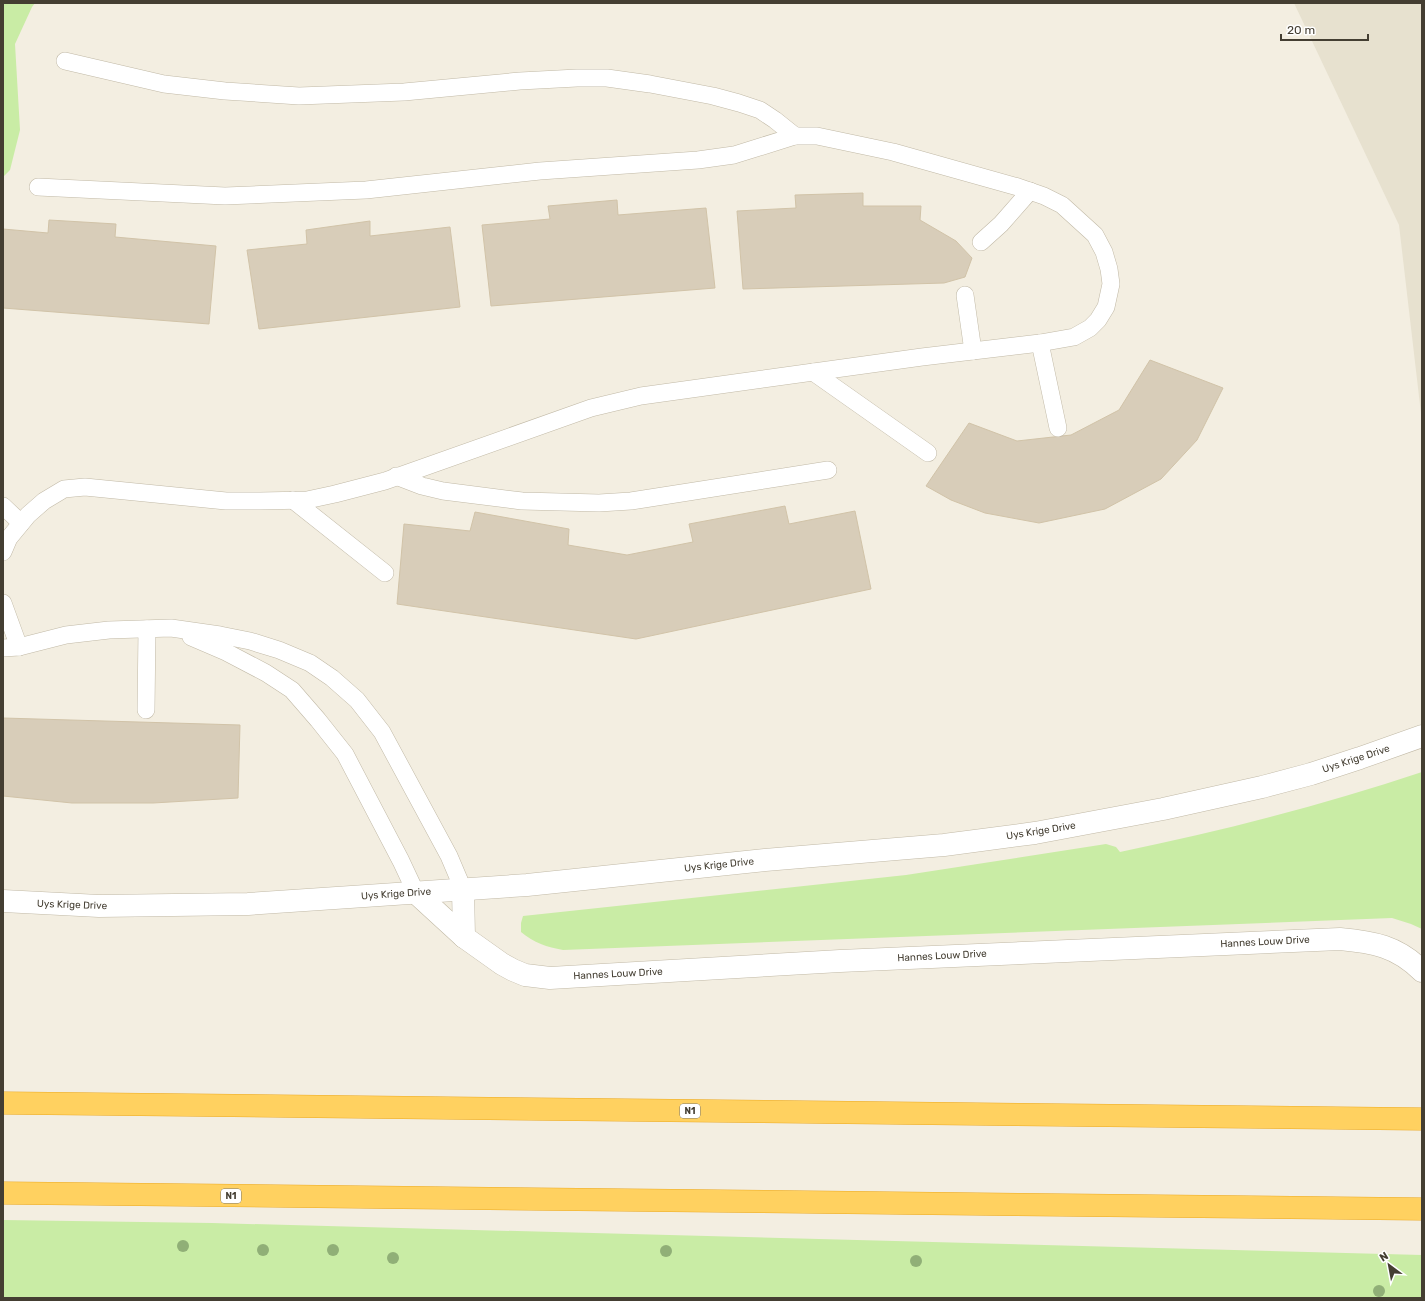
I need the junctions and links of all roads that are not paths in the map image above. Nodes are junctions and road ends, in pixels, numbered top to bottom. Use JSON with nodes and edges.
{"nodes":[{"id":1,"x":65,"y":61,"type":"dead end"},
{"id":2,"x":795,"y":136,"type":"junction"},
{"id":3,"x":38,"y":187,"type":"dead end"},
{"id":4,"x":1030,"y":191,"type":"junction"},
{"id":5,"x":981,"y":242,"type":"dead end"},
{"id":6,"x":965,"y":295,"type":"dead end"},
{"id":7,"x":1040,"y":343,"type":"junction"},
{"id":8,"x":973,"y":351,"type":"junction"},
{"id":9,"x":813,"y":372,"type":"junction"},
{"id":10,"x":1058,"y":428,"type":"dead end"},
{"id":11,"x":928,"y":453,"type":"dead end"},
{"id":12,"x":828,"y":470,"type":"dead end"},
{"id":13,"x":396,"y":476,"type":"junction"},
{"id":14,"x":293,"y":500,"type":"junction"},
{"id":15,"x":3,"y":506,"type":"edge"},
{"id":16,"x":21,"y":523,"type":"junction"},
{"id":17,"x":3,"y":552,"type":"edge"},
{"id":18,"x":385,"y":573,"type":"dead end"},
{"id":19,"x":3,"y":603,"type":"edge"},
{"id":20,"x":171,"y":628,"type":"junction"},
{"id":21,"x":148,"y":629,"type":"junction"},
{"id":22,"x":11,"y":647,"type":"edge"},
{"id":23,"x":146,"y":710,"type":"dead end"},
{"id":24,"x":1422,"y":736,"type":"edge"},
{"id":25,"x":463,"y":889,"type":"junction"},
{"id":26,"x":416,"y":893,"type":"junction"},
{"id":27,"x":3,"y":901,"type":"edge"},
{"id":28,"x":464,"y":937,"type":"junction"},
{"id":29,"x":1422,"y":971,"type":"edge"},
{"id":30,"x":3,"y":1103,"type":"edge"},
{"id":31,"x":1422,"y":1119,"type":"edge"},
{"id":32,"x":3,"y":1194,"type":"edge"},
{"id":33,"x":1422,"y":1209,"type":"edge"}],
"edges":[{"from":1,"to":2,"type":"lane"},
{"from":2,"to":3,"type":"lane"},
{"from":2,"to":4,"type":"lane"},
{"from":4,"to":5,"type":"lane"},
{"from":4,"to":7,"type":"lane"},
{"from":6,"to":8,"type":"lane"},
{"from":7,"to":8,"type":"lane"},
{"from":7,"to":10,"type":"lane"},
{"from":8,"to":9,"type":"lane"},
{"from":9,"to":11,"type":"lane"},
{"from":9,"to":13,"type":"lane"},
{"from":12,"to":13,"type":"lane"},
{"from":13,"to":14,"type":"lane"},
{"from":14,"to":16,"type":"lane"},
{"from":14,"to":18,"type":"lane"},
{"from":15,"to":16,"type":"lane"},
{"from":16,"to":17,"type":"lane"},
{"from":19,"to":22,"type":"lane"},
{"from":20,"to":21,"type":"lane"},
{"from":20,"to":25,"type":"lane"},
{"from":20,"to":26,"type":"lane"},
{"from":21,"to":22,"type":"lane"},
{"from":21,"to":23,"type":"lane"},
{"from":24,"to":25,"type":"street","name":"Uys Krige Drive"},
{"from":25,"to":26,"type":"street","name":"Uys Krige Drive"},
{"from":25,"to":28,"type":"street"},
{"from":26,"to":27,"type":"street","name":"Uys Krige Drive"},
{"from":26,"to":28,"type":"street","name":"Hannes Louw Drive"},
{"from":28,"to":29,"type":"street","name":"Hannes Louw Drive"},
{"from":30,"to":31,"type":"highway","number":"N1"},
{"from":32,"to":33,"type":"highway","number":"N1"}]}
